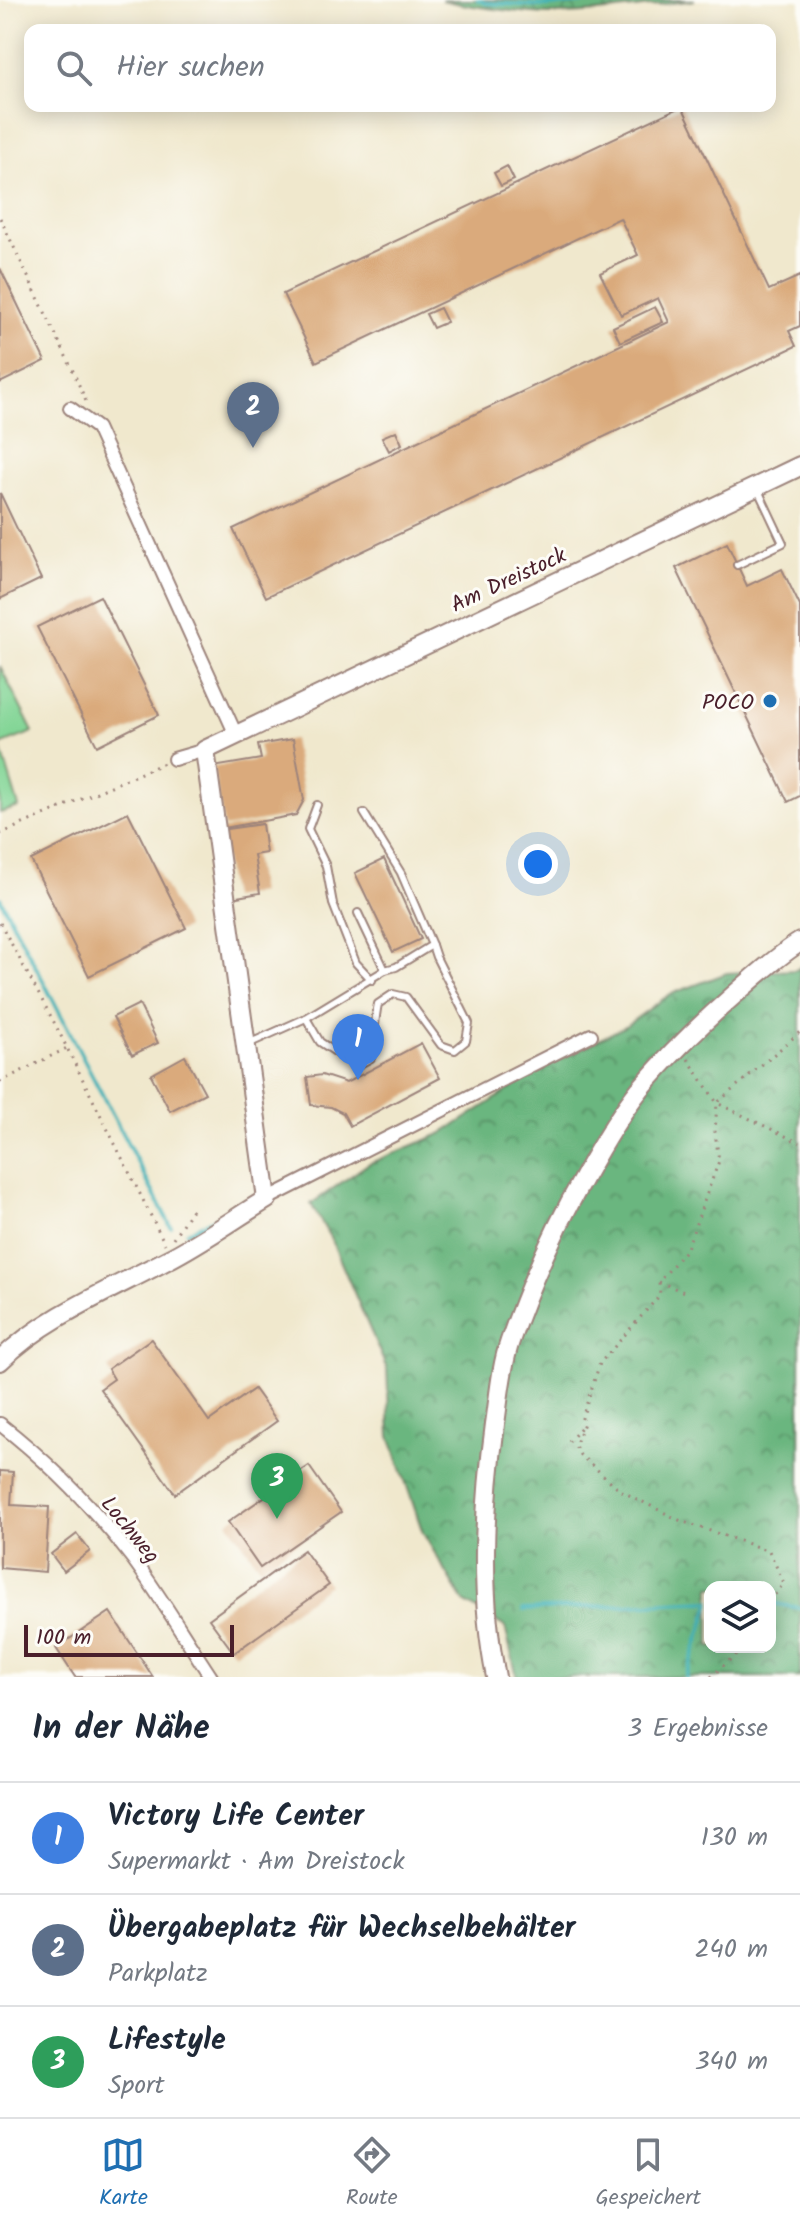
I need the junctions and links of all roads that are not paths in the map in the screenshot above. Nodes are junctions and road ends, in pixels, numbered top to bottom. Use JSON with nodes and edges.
{"nodes":[{"id":1,"x":70,"y":408,"type":"dead end"},
{"id":2,"x":800,"y":466,"type":"edge"},
{"id":3,"x":756,"y":487,"type":"junction"},
{"id":4,"x":737,"y":565,"type":"dead end"},
{"id":5,"x":236,"y":735,"type":"junction"},
{"id":6,"x":205,"y":750,"type":"junction"},
{"id":7,"x":174,"y":759,"type":"road end"},
{"id":8,"x":317,"y":805,"type":"dead end"},
{"id":9,"x":364,"y":813,"type":"dead end"},
{"id":10,"x":358,"y":913,"type":"dead end"},
{"id":11,"x":800,"y":942,"type":"edge"},
{"id":12,"x":432,"y":945,"type":"junction"},
{"id":13,"x":385,"y":970,"type":"junction"},
{"id":14,"x":372,"y":980,"type":"junction"},
{"id":15,"x":306,"y":1018,"type":"junction"},
{"id":16,"x":591,"y":1035,"type":"dead end"},
{"id":17,"x":245,"y":1045,"type":"junction"},
{"id":18,"x":267,"y":1199,"type":"junction"},
{"id":19,"x":0,"y":1361,"type":"edge"},
{"id":20,"x":0,"y":1424,"type":"edge"},
{"id":21,"x":211,"y":1677,"type":"edge"},
{"id":22,"x":496,"y":1677,"type":"edge"}],
"edges":[{"from":1,"to":5,"type":"street"},
{"from":2,"to":3,"type":"street","name":"Am Dreistock"},
{"from":3,"to":4,"type":"lane"},
{"from":3,"to":5,"type":"street","name":"Am Dreistock"},
{"from":5,"to":6,"type":"street","name":"Am Dreistock"},
{"from":6,"to":7,"type":"street"},
{"from":6,"to":17,"type":"street"},
{"from":8,"to":14,"type":"lane"},
{"from":9,"to":12,"type":"lane"},
{"from":10,"to":13,"type":"lane"},
{"from":11,"to":22,"type":"street"},
{"from":12,"to":13,"type":"lane"},
{"from":12,"to":15,"type":"lane"},
{"from":13,"to":14,"type":"lane"},
{"from":14,"to":15,"type":"lane"},
{"from":15,"to":17,"type":"lane"},
{"from":16,"to":18,"type":"street"},
{"from":17,"to":18,"type":"street"},
{"from":18,"to":19,"type":"street"},
{"from":20,"to":21,"type":"street","name":"Lochweg"}]}
